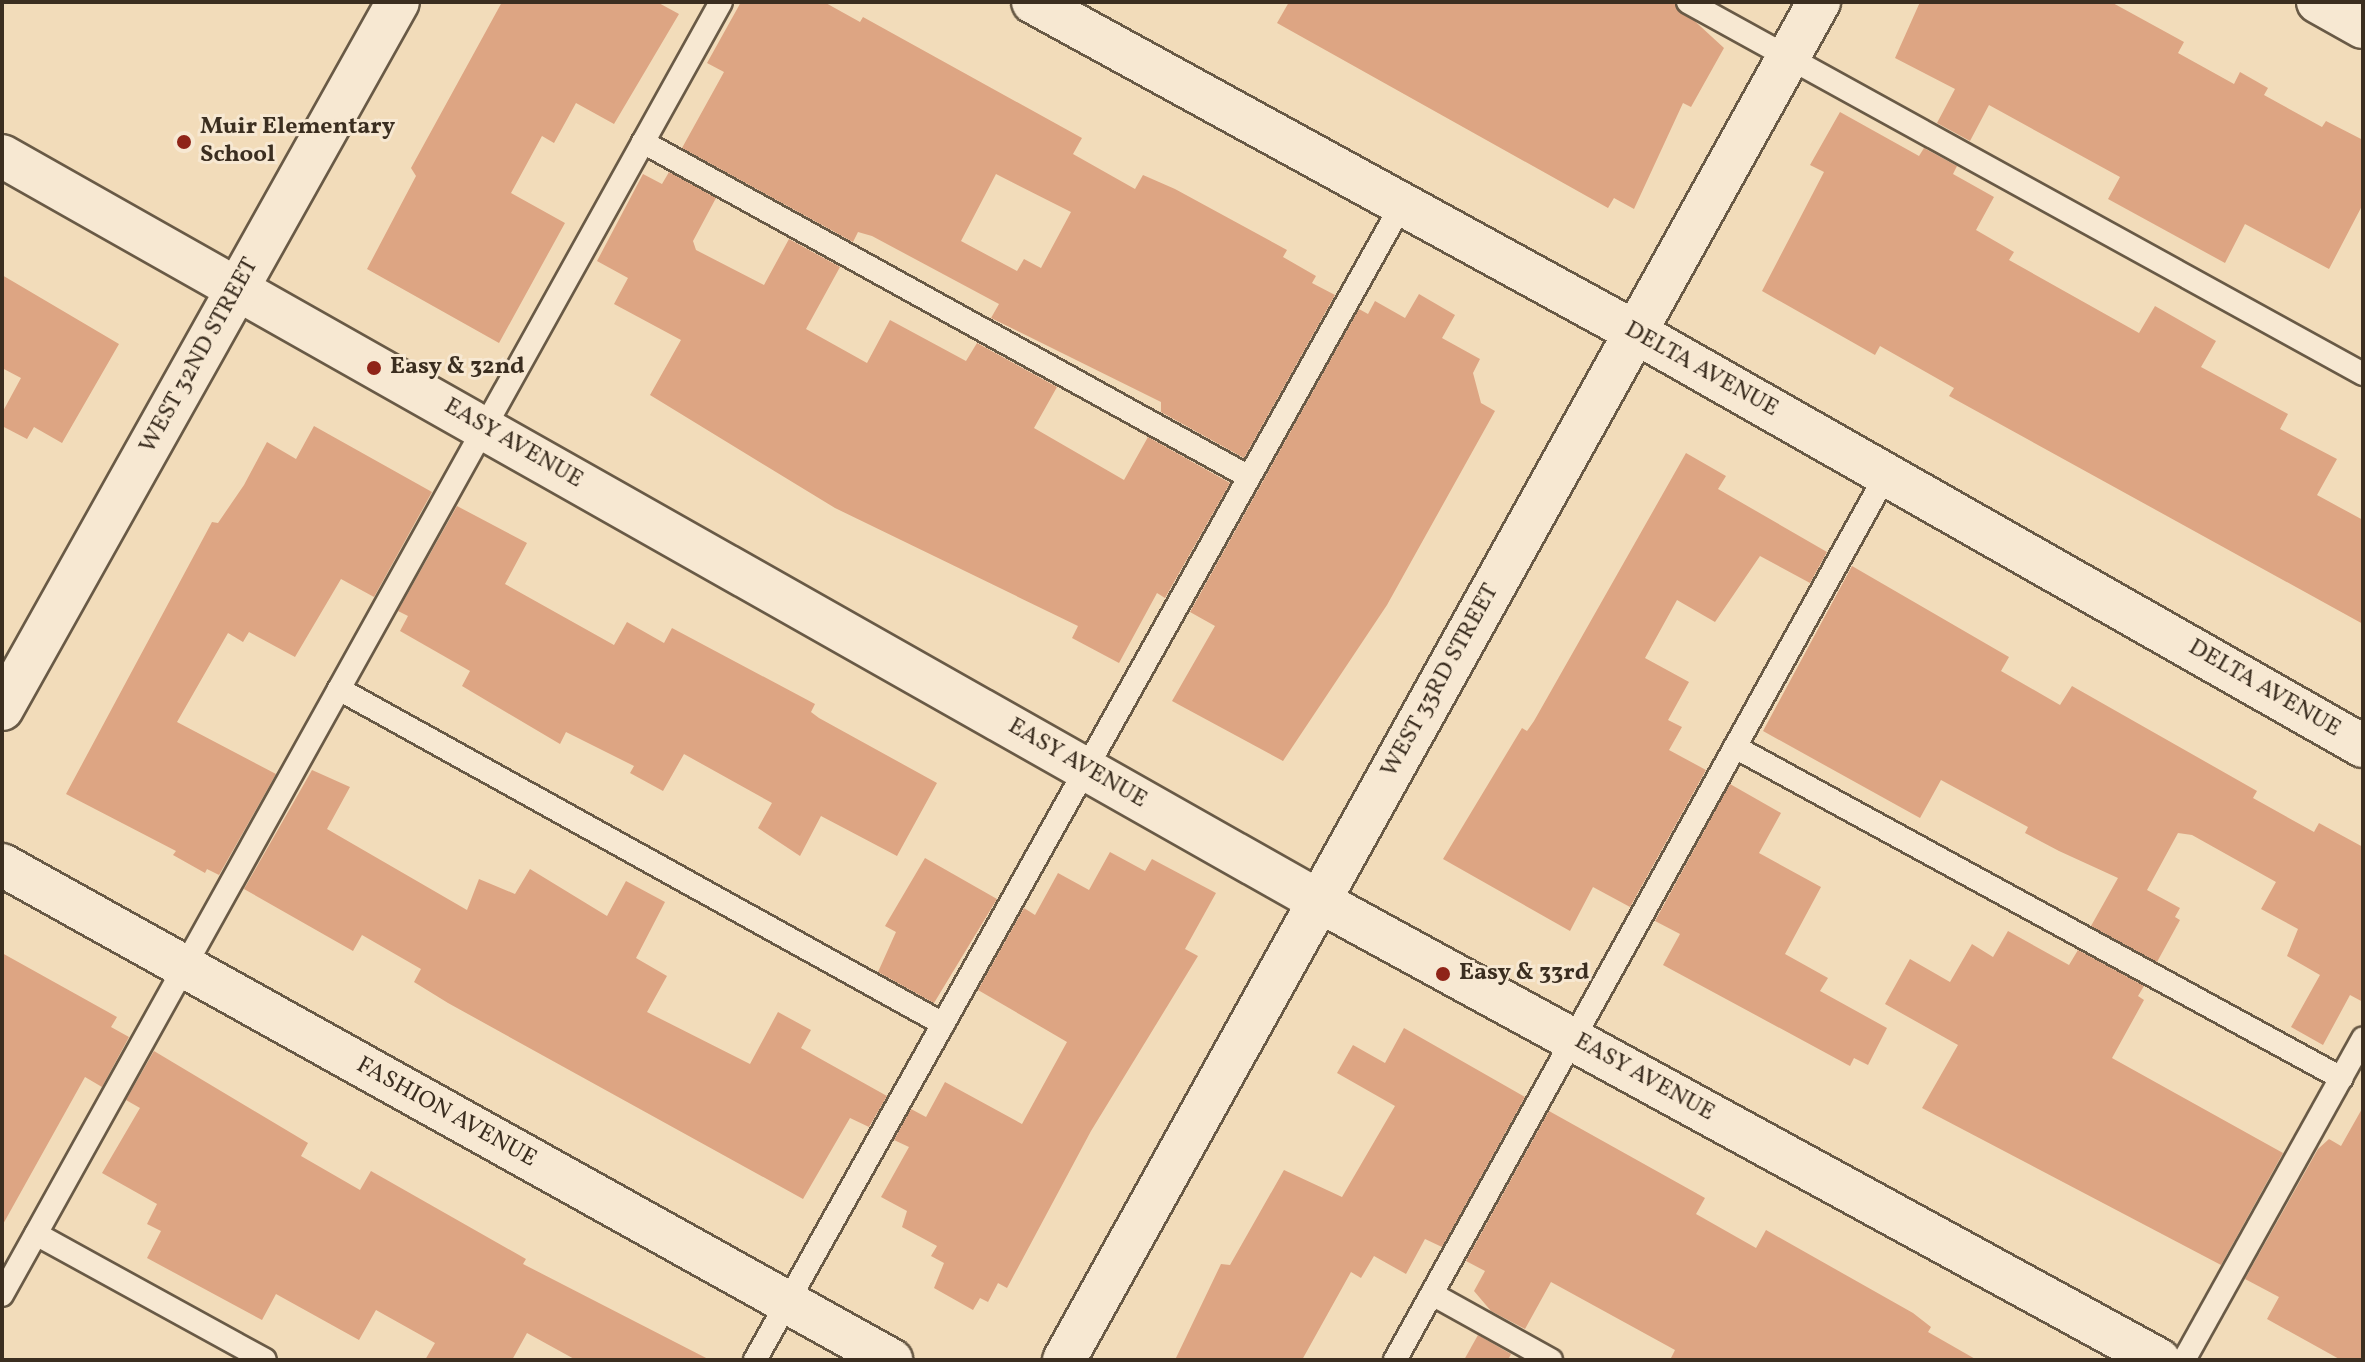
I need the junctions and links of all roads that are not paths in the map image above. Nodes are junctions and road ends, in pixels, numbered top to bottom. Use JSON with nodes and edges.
{"nodes":[{"id":1,"x":398,"y":2,"type":"edge"},
{"id":2,"x":721,"y":2,"type":"edge"},
{"id":3,"x":1033,"y":2,"type":"edge"},
{"id":4,"x":1688,"y":2,"type":"edge"},
{"id":5,"x":1819,"y":2,"type":"edge"},
{"id":6,"x":2318,"y":2,"type":"edge"},
{"id":7,"x":2363,"y":27,"type":"edge"},
{"id":8,"x":1788,"y":58,"type":"junction"},
{"id":9,"x":643,"y":142,"type":"junction"},
{"id":10,"x":2,"y":156,"type":"edge"},
{"id":11,"x":1402,"y":204,"type":"junction"},
{"id":12,"x":238,"y":288,"type":"junction"},
{"id":13,"x":1635,"y":332,"type":"junction"},
{"id":14,"x":2363,"y":374,"type":"edge"},
{"id":15,"x":485,"y":428,"type":"junction"},
{"id":16,"x":1886,"y":475,"type":"junction"},
{"id":17,"x":1249,"y":477,"type":"junction"},
{"id":18,"x":339,"y":689,"type":"junction"},
{"id":19,"x":2,"y":709,"type":"edge"},
{"id":20,"x":2363,"y":746,"type":"edge"},
{"id":21,"x":1735,"y":747,"type":"junction"},
{"id":22,"x":1086,"y":768,"type":"junction"},
{"id":23,"x":2,"y":865,"type":"edge"},
{"id":24,"x":1319,"y":901,"type":"junction"},
{"id":25,"x":184,"y":967,"type":"junction"},
{"id":26,"x":943,"y":1024,"type":"junction"},
{"id":27,"x":1573,"y":1039,"type":"junction"},
{"id":28,"x":2363,"y":1039,"type":"edge"},
{"id":29,"x":2341,"y":1078,"type":"junction"},
{"id":30,"x":36,"y":1234,"type":"junction"},
{"id":31,"x":1432,"y":1294,"type":"junction"},
{"id":32,"x":2,"y":1295,"type":"edge"},
{"id":33,"x":787,"y":1302,"type":"junction"},
{"id":34,"x":265,"y":1360,"type":"edge"},
{"id":35,"x":755,"y":1360,"type":"edge"},
{"id":36,"x":891,"y":1360,"type":"edge"},
{"id":37,"x":1064,"y":1360,"type":"edge"},
{"id":38,"x":1395,"y":1360,"type":"edge"},
{"id":39,"x":1551,"y":1360,"type":"edge"},
{"id":40,"x":2159,"y":1360,"type":"edge"},
{"id":41,"x":2184,"y":1360,"type":"edge"}],
"edges":[{"from":1,"to":12,"type":"street","name":"WEST 32ND STREET"},
{"from":2,"to":9,"type":"lane"},
{"from":3,"to":11,"type":"street","name":"DELTA AVENUE"},
{"from":4,"to":8,"type":"lane"},
{"from":5,"to":8,"type":"street","name":"WEST 33RD STREET"},
{"from":6,"to":7,"type":"street"},
{"from":8,"to":13,"type":"street","name":"WEST 33RD STREET"},
{"from":8,"to":14,"type":"lane"},
{"from":9,"to":15,"type":"lane"},
{"from":9,"to":17,"type":"lane"},
{"from":10,"to":12,"type":"street","name":"EASY AVENUE"},
{"from":11,"to":13,"type":"street","name":"DELTA AVENUE"},
{"from":11,"to":17,"type":"lane"},
{"from":12,"to":15,"type":"street","name":"EASY AVENUE"},
{"from":12,"to":19,"type":"street","name":"WEST 32ND STREET"},
{"from":13,"to":16,"type":"street","name":"DELTA AVENUE"},
{"from":13,"to":24,"type":"street","name":"WEST 33RD STREET"},
{"from":15,"to":18,"type":"lane"},
{"from":15,"to":22,"type":"street","name":"EASY AVENUE"},
{"from":16,"to":20,"type":"street","name":"DELTA AVENUE"},
{"from":16,"to":21,"type":"lane"},
{"from":17,"to":22,"type":"lane"},
{"from":18,"to":25,"type":"lane"},
{"from":18,"to":26,"type":"lane"},
{"from":21,"to":27,"type":"lane"},
{"from":21,"to":29,"type":"lane"},
{"from":22,"to":24,"type":"street","name":"EASY AVENUE"},
{"from":22,"to":26,"type":"lane"},
{"from":23,"to":25,"type":"street","name":"FASHION AVENUE"},
{"from":24,"to":27,"type":"street","name":"EASY AVENUE"},
{"from":24,"to":37,"type":"street","name":"WEST 33RD STREET"},
{"from":25,"to":30,"type":"lane"},
{"from":25,"to":33,"type":"street","name":"FASHION AVENUE"},
{"from":26,"to":33,"type":"lane"},
{"from":27,"to":31,"type":"lane"},
{"from":27,"to":40,"type":"street","name":"EASY AVENUE"},
{"from":28,"to":29,"type":"lane"},
{"from":29,"to":41,"type":"lane"},
{"from":30,"to":32,"type":"lane"},
{"from":30,"to":34,"type":"lane"},
{"from":31,"to":38,"type":"lane"},
{"from":31,"to":39,"type":"lane"},
{"from":33,"to":35,"type":"lane"},
{"from":33,"to":36,"type":"street","name":"FASHION AVENUE"}]}
